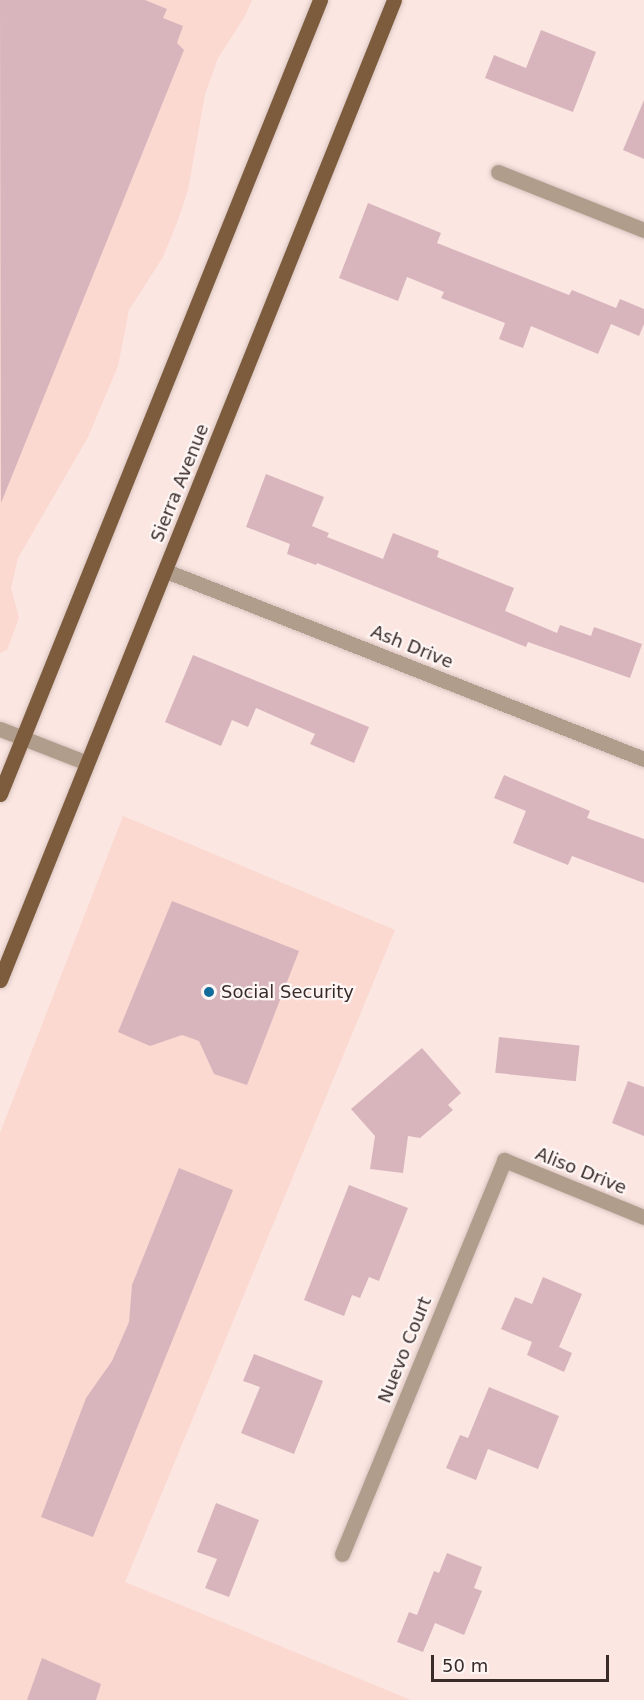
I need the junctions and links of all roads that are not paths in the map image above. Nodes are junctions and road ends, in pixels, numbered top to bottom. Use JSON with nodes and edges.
{"nodes":[{"id":1,"x":320,"y":0,"type":"edge"},
{"id":2,"x":394,"y":0,"type":"edge"},
{"id":3,"x":498,"y":172,"type":"dead end"},
{"id":4,"x":644,"y":230,"type":"edge"},
{"id":5,"x":166,"y":571,"type":"junction"},
{"id":6,"x":0,"y":729,"type":"edge"},
{"id":7,"x":23,"y":738,"type":"junction"},
{"id":8,"x":644,"y":759,"type":"edge"},
{"id":9,"x":87,"y":764,"type":"junction"},
{"id":10,"x":0,"y":794,"type":"edge"},
{"id":11,"x":0,"y":980,"type":"edge"},
{"id":12,"x":504,"y":1160,"type":"joint"},
{"id":13,"x":644,"y":1217,"type":"edge"},
{"id":14,"x":342,"y":1554,"type":"dead end"}],
"edges":[{"from":1,"to":7,"type":"main road"},
{"from":2,"to":5,"type":"main road","name":"Sierra Avenue"},
{"from":3,"to":4,"type":"street"},
{"from":5,"to":8,"type":"street","name":"Ash Drive"},
{"from":5,"to":9,"type":"main road","name":"Sierra Avenue"},
{"from":6,"to":7,"type":"street"},
{"from":7,"to":9,"type":"street"},
{"from":7,"to":10,"type":"main road"},
{"from":9,"to":11,"type":"main road","name":"Sierra Avenue"},
{"from":12,"to":13,"type":"street","name":"Aliso Drive"},
{"from":12,"to":14,"type":"street","name":"Nuevo Court"}]}
